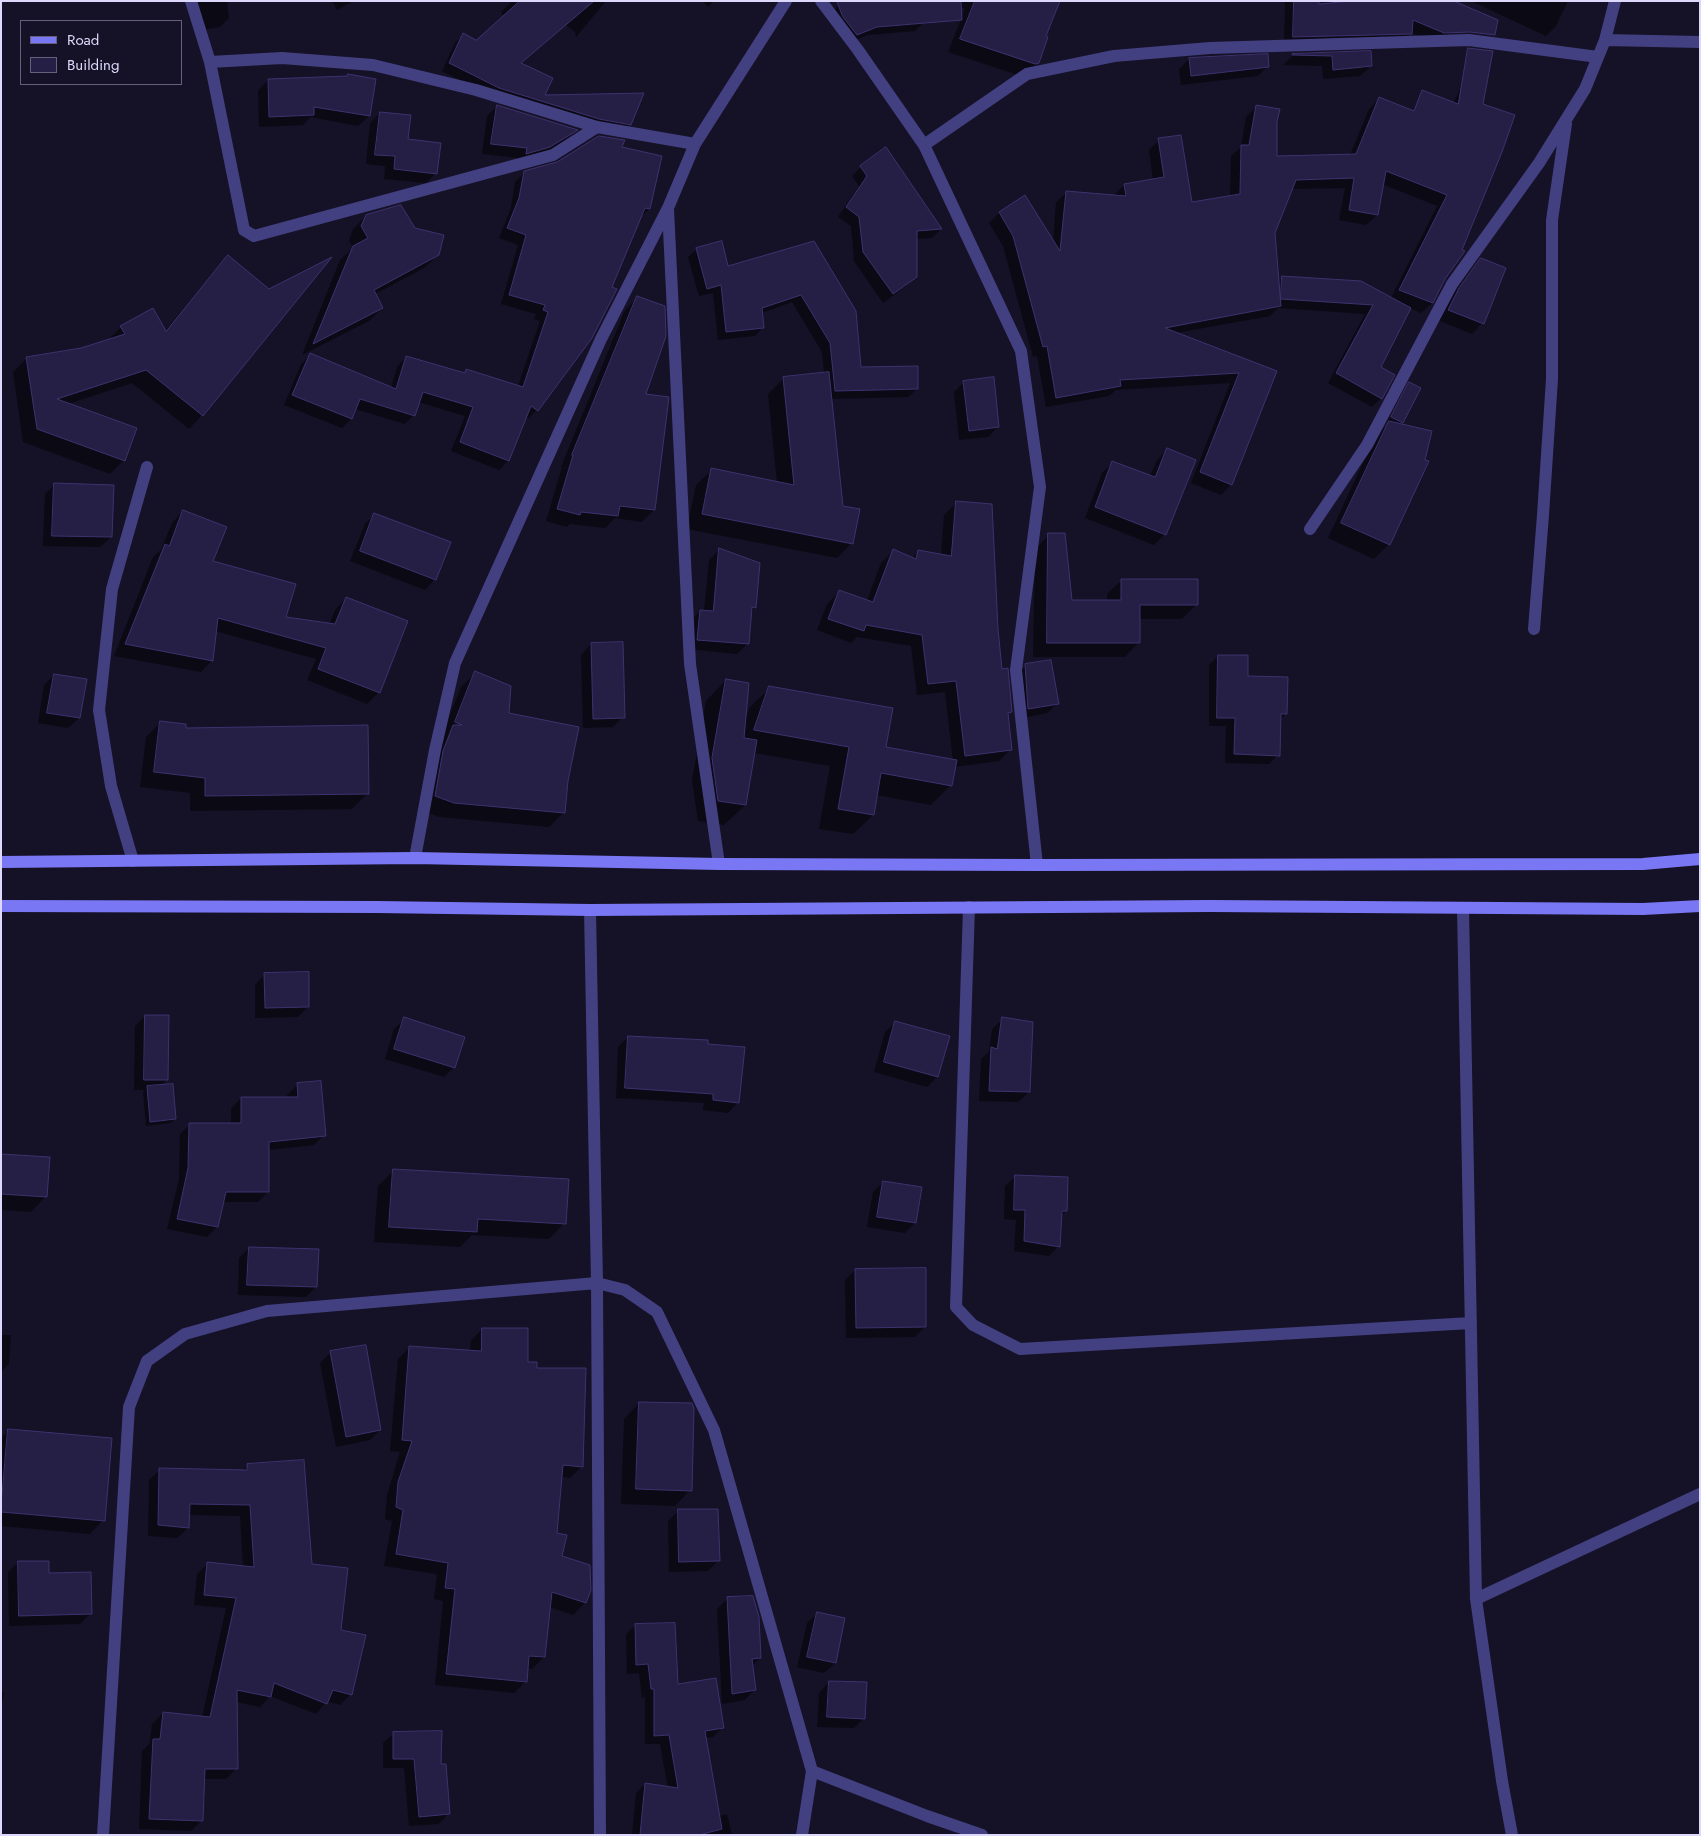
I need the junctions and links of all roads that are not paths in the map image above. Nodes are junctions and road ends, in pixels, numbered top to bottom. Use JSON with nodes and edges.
{"nodes":[{"id":1,"x":191,"y":1,"type":"edge"},
{"id":2,"x":786,"y":1,"type":"edge"},
{"id":3,"x":821,"y":1,"type":"edge"},
{"id":4,"x":1615,"y":1,"type":"edge"},
{"id":5,"x":1605,"y":40,"type":"junction"},
{"id":6,"x":1700,"y":42,"type":"edge"},
{"id":7,"x":1598,"y":58,"type":"junction"},
{"id":8,"x":210,"y":62,"type":"junction"},
{"id":9,"x":1566,"y":119,"type":"junction"},
{"id":10,"x":597,"y":127,"type":"junction"},
{"id":11,"x":695,"y":144,"type":"junction"},
{"id":12,"x":924,"y":144,"type":"junction"},
{"id":13,"x":668,"y":208,"type":"junction"},
{"id":14,"x":147,"y":467,"type":"dead end"},
{"id":15,"x":1310,"y":529,"type":"dead end"},
{"id":16,"x":1534,"y":629,"type":"dead end"},
{"id":17,"x":415,"y":858,"type":"junction"},
{"id":18,"x":1700,"y":859,"type":"edge"},
{"id":19,"x":133,"y":861,"type":"junction"},
{"id":20,"x":1,"y":862,"type":"edge"},
{"id":21,"x":719,"y":864,"type":"junction"},
{"id":22,"x":1037,"y":866,"type":"junction"},
{"id":23,"x":1,"y":906,"type":"edge"},
{"id":24,"x":1700,"y":906,"type":"edge"},
{"id":25,"x":969,"y":908,"type":"junction"},
{"id":26,"x":1463,"y":908,"type":"junction"},
{"id":27,"x":590,"y":910,"type":"junction"},
{"id":28,"x":597,"y":1283,"type":"junction"},
{"id":29,"x":1471,"y":1323,"type":"junction"},
{"id":30,"x":1700,"y":1494,"type":"edge"},
{"id":31,"x":1476,"y":1598,"type":"junction"},
{"id":32,"x":812,"y":1771,"type":"junction"},
{"id":33,"x":102,"y":1835,"type":"edge"},
{"id":34,"x":600,"y":1835,"type":"edge"},
{"id":35,"x":802,"y":1835,"type":"edge"},
{"id":36,"x":982,"y":1835,"type":"edge"},
{"id":37,"x":1512,"y":1835,"type":"edge"}],
"edges":[{"from":1,"to":8,"type":"street"},
{"from":2,"to":11,"type":"street"},
{"from":3,"to":12,"type":"street"},
{"from":4,"to":5,"type":"street"},
{"from":5,"to":6,"type":"street"},
{"from":5,"to":7,"type":"street"},
{"from":7,"to":9,"type":"street"},
{"from":7,"to":12,"type":"street"},
{"from":8,"to":10,"type":"street"},
{"from":8,"to":10,"type":"street"},
{"from":9,"to":15,"type":"street"},
{"from":9,"to":16,"type":"street"},
{"from":10,"to":11,"type":"street"},
{"from":11,"to":13,"type":"street"},
{"from":12,"to":22,"type":"street"},
{"from":13,"to":17,"type":"street"},
{"from":13,"to":21,"type":"street"},
{"from":14,"to":19,"type":"street"},
{"from":17,"to":19,"type":"street"},
{"from":17,"to":21,"type":"street"},
{"from":18,"to":22,"type":"street"},
{"from":19,"to":20,"type":"street"},
{"from":21,"to":22,"type":"street"},
{"from":23,"to":27,"type":"street"},
{"from":24,"to":26,"type":"street"},
{"from":25,"to":26,"type":"street"},
{"from":25,"to":27,"type":"street"},
{"from":25,"to":29,"type":"street"},
{"from":26,"to":29,"type":"street"},
{"from":27,"to":28,"type":"street"},
{"from":28,"to":32,"type":"street"},
{"from":28,"to":33,"type":"street"},
{"from":28,"to":34,"type":"street"},
{"from":29,"to":31,"type":"street"},
{"from":30,"to":31,"type":"street"},
{"from":31,"to":37,"type":"street"},
{"from":32,"to":35,"type":"street"},
{"from":32,"to":36,"type":"street"}]}
